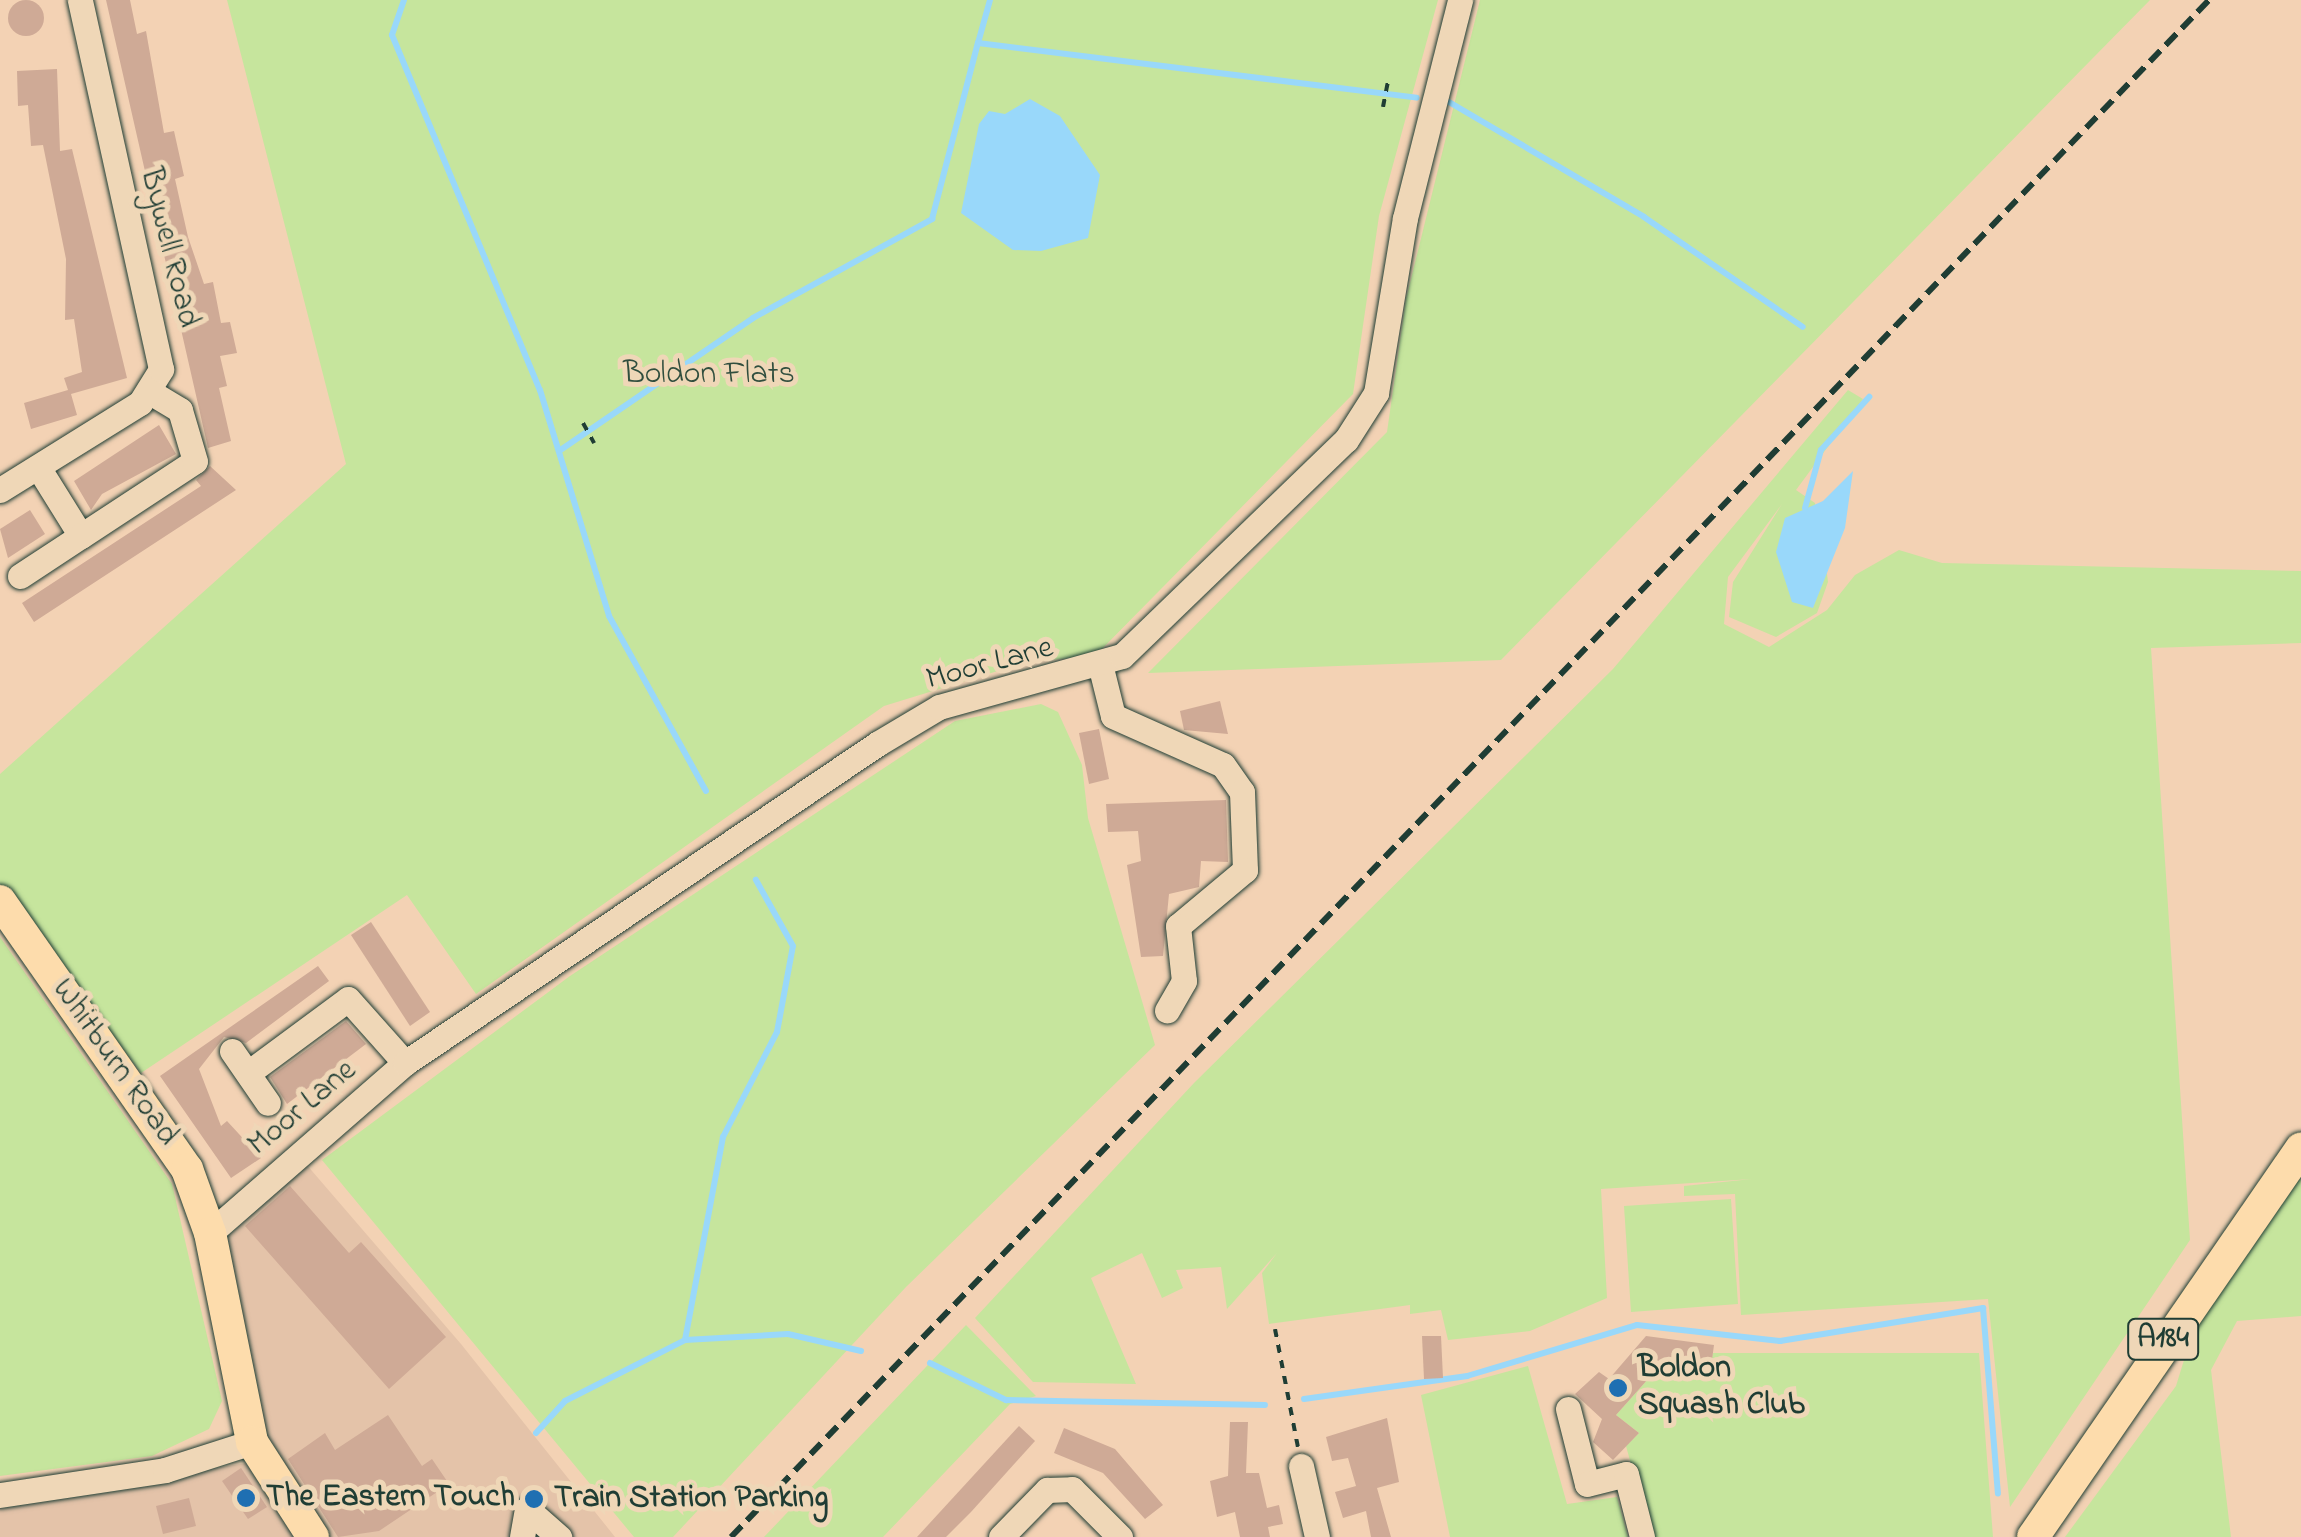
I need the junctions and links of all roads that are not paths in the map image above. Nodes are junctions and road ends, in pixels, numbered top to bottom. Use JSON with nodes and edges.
{"nodes":[{"id":1,"x":80,"y":0,"type":"edge"},
{"id":2,"x":1460,"y":0,"type":"edge"},
{"id":3,"x":150,"y":392,"type":"junction"},
{"id":4,"x":38,"y":467,"type":"junction"},
{"id":5,"x":0,"y":490,"type":"edge"},
{"id":6,"x":81,"y":536,"type":"junction"},
{"id":7,"x":20,"y":576,"type":"dead end"},
{"id":8,"x":1100,"y":668,"type":"junction"},
{"id":9,"x":0,"y":902,"type":"edge"},
{"id":10,"x":1167,"y":1010,"type":"dead end"},
{"id":11,"x":232,"y":1051,"type":"dead end"},
{"id":12,"x":406,"y":1063,"type":"junction"},
{"id":13,"x":248,"y":1074,"type":"junction"},
{"id":14,"x":268,"y":1104,"type":"dead end"},
{"id":15,"x":2301,"y":1148,"type":"edge"},
{"id":16,"x":210,"y":1233,"type":"junction"},
{"id":17,"x":1568,"y":1409,"type":"dead end"},
{"id":18,"x":252,"y":1442,"type":"junction"},
{"id":19,"x":1301,"y":1466,"type":"road end"},
{"id":20,"x":0,"y":1494,"type":"edge"},
{"id":21,"x":313,"y":1537,"type":"edge"},
{"id":22,"x":522,"y":1537,"type":"edge"},
{"id":23,"x":559,"y":1537,"type":"edge"},
{"id":24,"x":1002,"y":1537,"type":"edge"},
{"id":25,"x":1120,"y":1537,"type":"edge"},
{"id":26,"x":1316,"y":1537,"type":"edge"},
{"id":27,"x":1642,"y":1537,"type":"edge"},
{"id":28,"x":2034,"y":1537,"type":"edge"}],
"edges":[{"from":1,"to":3,"type":"street","name":"Bywell Road"},
{"from":2,"to":8,"type":"street","name":"Moor Lane"},
{"from":3,"to":4,"type":"street"},
{"from":3,"to":6,"type":"street"},
{"from":4,"to":5,"type":"street"},
{"from":4,"to":6,"type":"street"},
{"from":6,"to":7,"type":"street"},
{"from":8,"to":10,"type":"street"},
{"from":8,"to":12,"type":"street","name":"Moor Lane"},
{"from":9,"to":16,"type":"main road","name":"Whitburn Road"},
{"from":11,"to":13,"type":"street"},
{"from":12,"to":13,"type":"street"},
{"from":12,"to":16,"type":"street","name":"Moor Lane"},
{"from":13,"to":14,"type":"street"},
{"from":15,"to":28,"type":"main road","number":"A184"},
{"from":16,"to":18,"type":"main road","name":"Whitburn Road"},
{"from":17,"to":27,"type":"street"},
{"from":18,"to":20,"type":"street"},
{"from":18,"to":21,"type":"main road"},
{"from":19,"to":26,"type":"street"},
{"from":22,"to":23,"type":"street"},
{"from":24,"to":25,"type":"street"}]}
